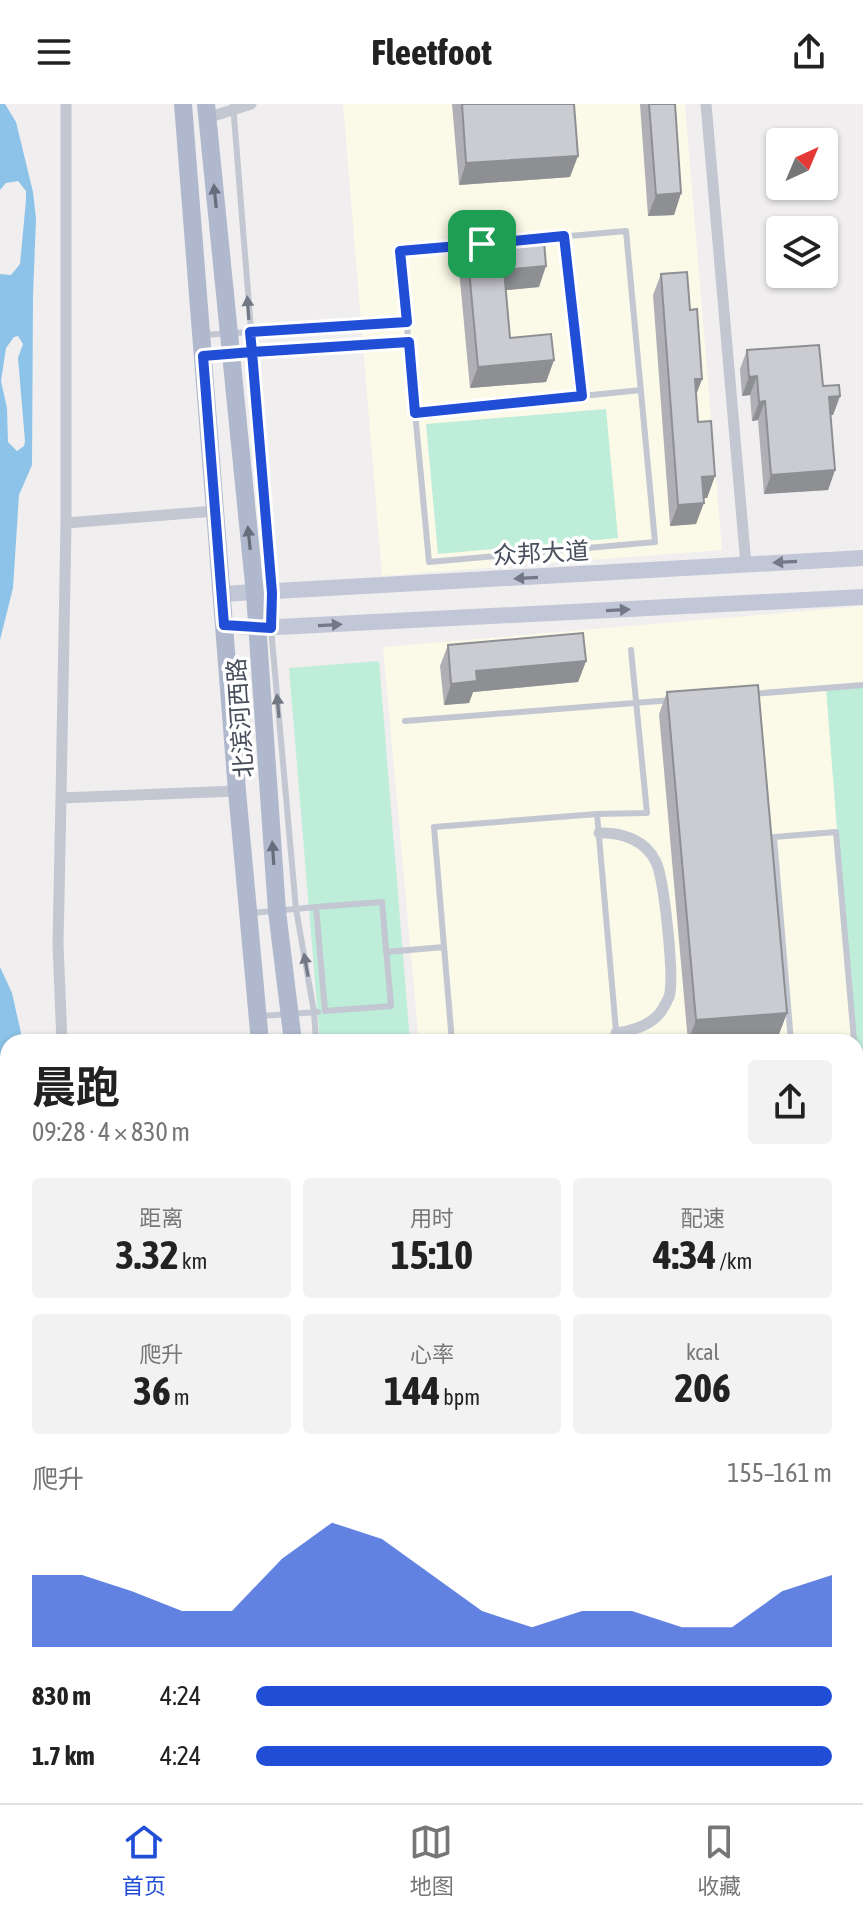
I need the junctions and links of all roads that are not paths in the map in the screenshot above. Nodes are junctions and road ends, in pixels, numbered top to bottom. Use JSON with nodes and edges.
{"nodes":[{"id":1,"x":66,"y":104,"type":"edge"},
{"id":2,"x":183,"y":104,"type":"edge"},
{"id":3,"x":251,"y":104,"type":"edge"},
{"id":4,"x":706,"y":104,"type":"edge"},
{"id":5,"x":233,"y":108,"type":"edge"},
{"id":6,"x":207,"y":111,"type":"edge"},
{"id":7,"x":564,"y":236,"type":"junction"},
{"id":8,"x":407,"y":322,"type":"junction"},
{"id":9,"x":250,"y":332,"type":"junction"},
{"id":10,"x":229,"y":333,"type":"junction"},
{"id":11,"x":201,"y":335,"type":"junction"},
{"id":12,"x":409,"y":342,"type":"junction"},
{"id":13,"x":252,"y":352,"type":"junction"},
{"id":14,"x":231,"y":354,"type":"junction"},
{"id":15,"x":203,"y":356,"type":"junction"},
{"id":16,"x":641,"y":390,"type":"junction"},
{"id":17,"x":582,"y":396,"type":"junction"},
{"id":18,"x":415,"y":413,"type":"junction"},
{"id":19,"x":215,"y":511,"type":"junction"},
{"id":20,"x":66,"y":523,"type":"junction"},
{"id":21,"x":863,"y":558,"type":"edge"},
{"id":22,"x":746,"y":565,"type":"junction"},
{"id":23,"x":264,"y":593,"type":"junction"},
{"id":24,"x":222,"y":594,"type":"junction"},
{"id":25,"x":863,"y":597,"type":"edge"},
{"id":26,"x":224,"y":625,"type":"junction"},
{"id":27,"x":264,"y":628,"type":"junction"},
{"id":28,"x":631,"y":650,"type":"dead end"},
{"id":29,"x":863,"y":685,"type":"edge"},
{"id":30,"x":743,"y":694,"type":"edge"},
{"id":31,"x":682,"y":699,"type":"edge"},
{"id":32,"x":636,"y":703,"type":"junction"},
{"id":33,"x":405,"y":721,"type":"dead end"},
{"id":34,"x":237,"y":791,"type":"junction"},
{"id":35,"x":61,"y":798,"type":"junction"},
{"id":36,"x":597,"y":814,"type":"junction"},
{"id":37,"x":599,"y":833,"type":"junction"},
{"id":38,"x":316,"y":907,"type":"junction"},
{"id":39,"x":296,"y":909,"type":"junction"},
{"id":40,"x":277,"y":911,"type":"junction"},
{"id":41,"x":250,"y":913,"type":"junction"},
{"id":42,"x":444,"y":947,"type":"junction"},
{"id":43,"x":386,"y":952,"type":"junction"},
{"id":44,"x":325,"y":1011,"type":"junction"},
{"id":45,"x":314,"y":1012,"type":"junction"},
{"id":46,"x":291,"y":1014,"type":"junction"},
{"id":47,"x":258,"y":1017,"type":"junction"},
{"id":48,"x":62,"y":1034,"type":"edge"},
{"id":49,"x":259,"y":1034,"type":"edge"},
{"id":50,"x":292,"y":1034,"type":"edge"},
{"id":51,"x":315,"y":1034,"type":"edge"},
{"id":52,"x":451,"y":1034,"type":"edge"},
{"id":53,"x":616,"y":1034,"type":"edge"},
{"id":54,"x":624,"y":1034,"type":"edge"},
{"id":55,"x":790,"y":1034,"type":"edge"},
{"id":56,"x":853,"y":1034,"type":"edge"}],
"edges":[{"from":1,"to":20,"type":"street"},
{"from":2,"to":11,"type":"main road","name":"北滨河西路"},
{"from":3,"to":5,"type":"street"},
{"from":4,"to":22,"type":"street"},
{"from":5,"to":6,"type":"street"},
{"from":9,"to":5,"type":"lane","one_way":true},
{"from":10,"to":6,"type":"main road","name":"北滨河西路","one_way":true},
{"from":7,"to":8,"type":"lane"},
{"from":7,"to":16,"type":"lane"},
{"from":7,"to":17,"type":"lane"},
{"from":8,"to":9,"type":"lane"},
{"from":8,"to":12,"type":"lane"},
{"from":9,"to":10,"type":"lane"},
{"from":9,"to":13,"type":"lane"},
{"from":10,"to":11,"type":"lane"},
{"from":10,"to":14,"type":"main road","name":"北滨河西路"},
{"from":11,"to":15,"type":"main road","name":"北滨河西路"},
{"from":12,"to":13,"type":"lane"},
{"from":12,"to":18,"type":"lane"},
{"from":13,"to":14,"type":"lane"},
{"from":13,"to":23,"type":"lane"},
{"from":14,"to":15,"type":"lane"},
{"from":23,"to":14,"type":"main road","name":"北滨河西路","one_way":true},
{"from":15,"to":19,"type":"main road","name":"北滨河西路"},
{"from":16,"to":17,"type":"lane"},
{"from":16,"to":18,"type":"lane"},
{"from":17,"to":18,"type":"lane"},
{"from":19,"to":20,"type":"street"},
{"from":19,"to":24,"type":"main road","name":"北滨河西路"},
{"from":20,"to":35,"type":"street"},
{"from":21,"to":22,"type":"main road","name":"众邦大道","one_way":true},
{"from":22,"to":23,"type":"main road","name":"众邦大道","one_way":true},
{"from":23,"to":24,"type":"main road","name":"众邦大道"},
{"from":23,"to":27,"type":"main road","name":"北滨河西路"},
{"from":24,"to":26,"type":"main road","name":"北滨河西路"},
{"from":27,"to":25,"type":"main road","one_way":true},
{"from":26,"to":27,"type":"main road"},
{"from":26,"to":34,"type":"main road","name":"北滨河西路"},
{"from":39,"to":27,"type":"lane","one_way":true},
{"from":40,"to":27,"type":"main road","name":"北滨河西路","one_way":true},
{"from":28,"to":32,"type":"lane"},
{"from":29,"to":30,"type":"lane"},
{"from":31,"to":32,"type":"lane"},
{"from":32,"to":33,"type":"lane"},
{"from":32,"to":36,"type":"lane"},
{"from":34,"to":35,"type":"street"},
{"from":34,"to":41,"type":"main road","name":"北滨河西路"},
{"from":35,"to":48,"type":"street"},
{"from":36,"to":37,"type":"lane"},
{"from":36,"to":42,"type":"lane"},
{"from":37,"to":53,"type":"lane"},
{"from":37,"to":54,"type":"street"},
{"from":38,"to":39,"type":"lane"},
{"from":38,"to":43,"type":"lane"},
{"from":38,"to":44,"type":"lane"},
{"from":39,"to":40,"type":"lane"},
{"from":45,"to":39,"type":"lane","one_way":true},
{"from":40,"to":41,"type":"lane"},
{"from":40,"to":46,"type":"main road","name":"北滨河西路"},
{"from":41,"to":47,"type":"main road","name":"北滨河西路"},
{"from":42,"to":43,"type":"lane"},
{"from":42,"to":52,"type":"lane"},
{"from":43,"to":44,"type":"lane"},
{"from":44,"to":45,"type":"lane"},
{"from":45,"to":46,"type":"lane"},
{"from":45,"to":51,"type":"lane"},
{"from":46,"to":47,"type":"lane"},
{"from":46,"to":50,"type":"main road","name":"北滨河西路"},
{"from":47,"to":49,"type":"main road","name":"北滨河西路"},
{"from":55,"to":56,"type":"lane"}]}
